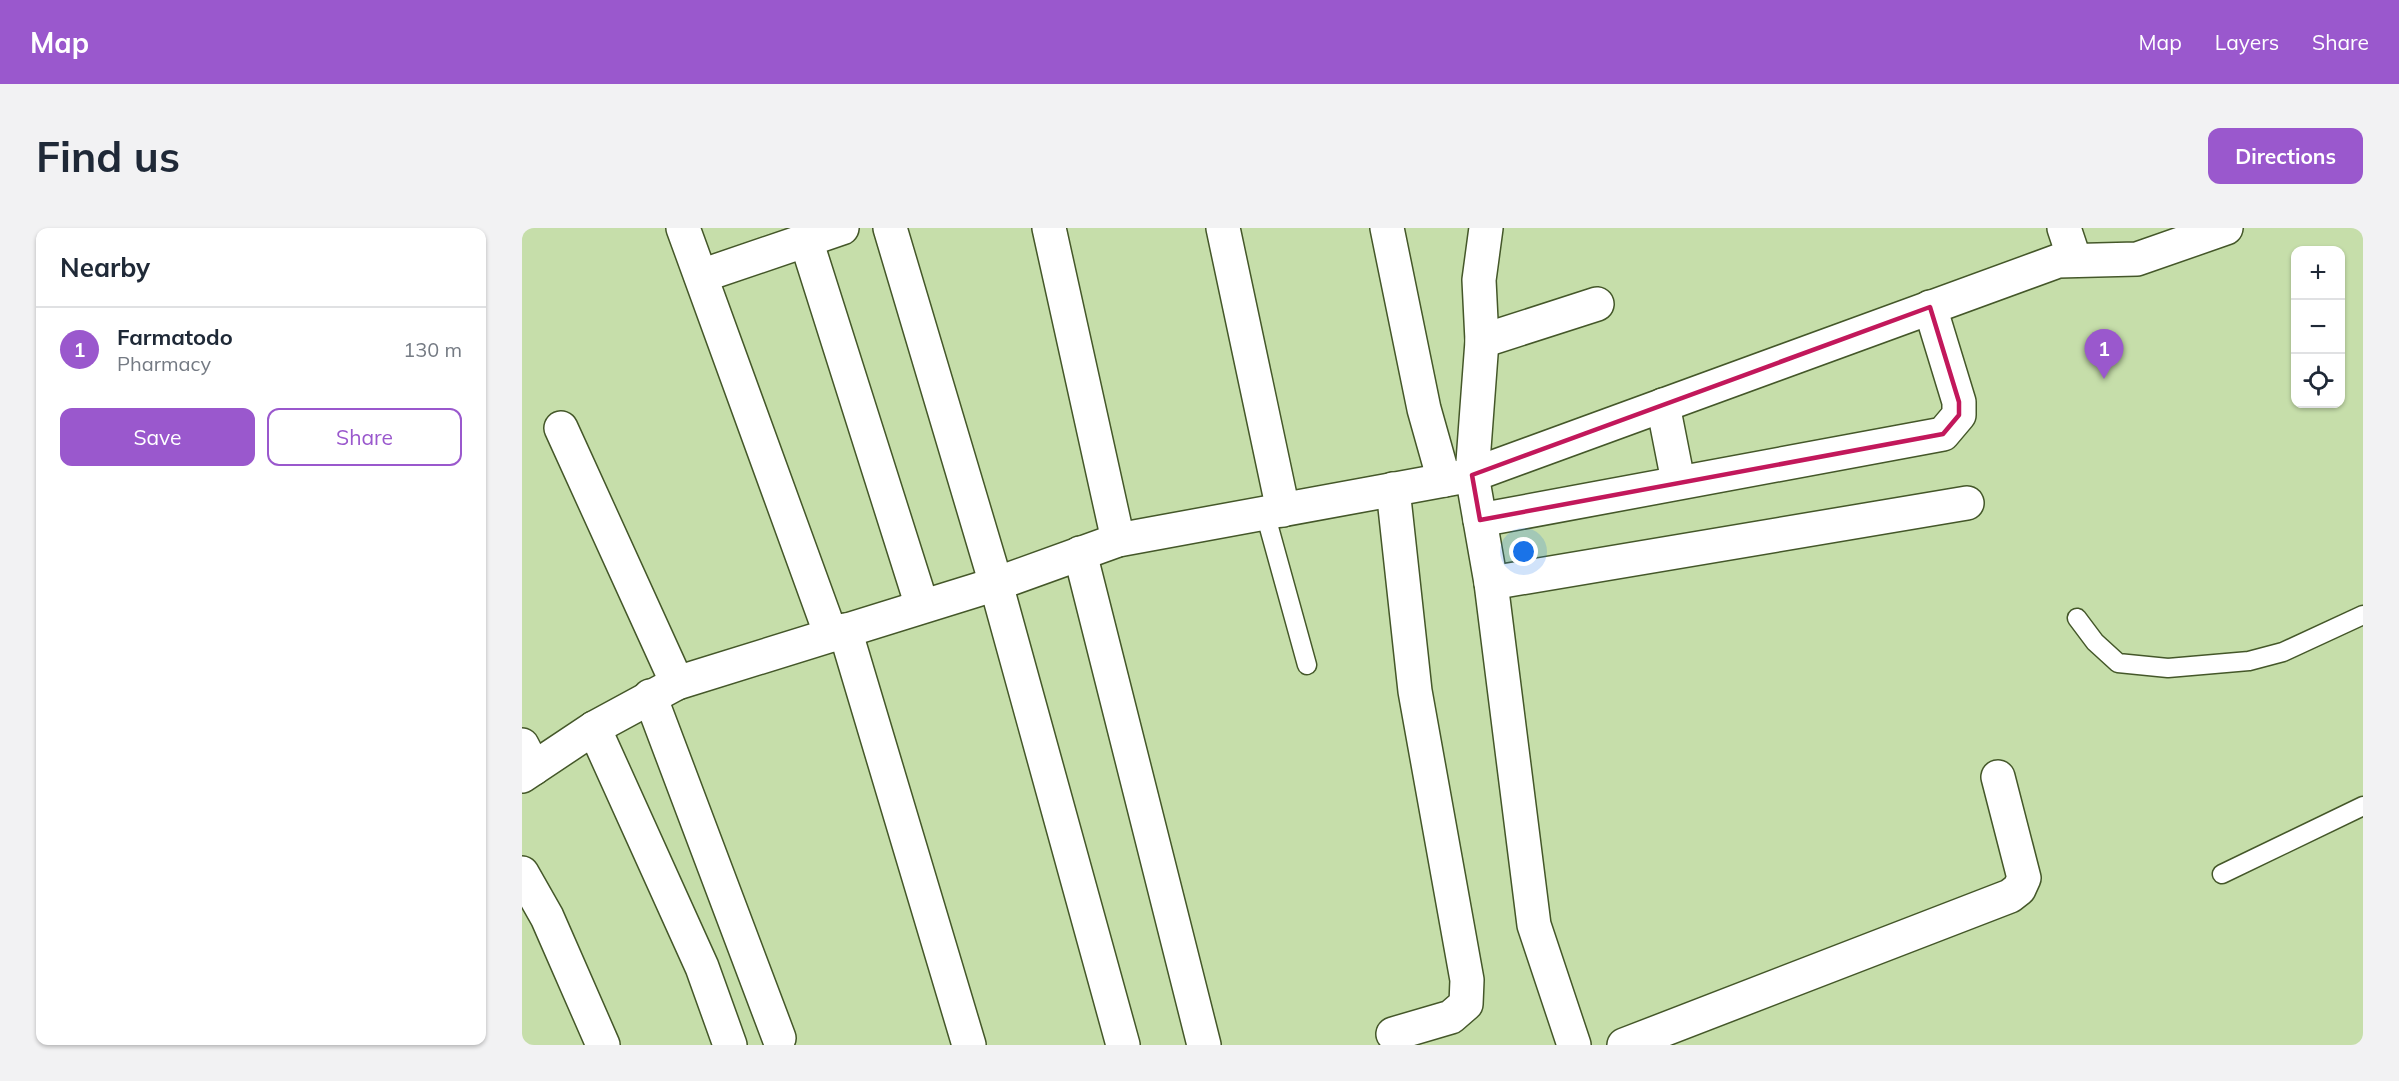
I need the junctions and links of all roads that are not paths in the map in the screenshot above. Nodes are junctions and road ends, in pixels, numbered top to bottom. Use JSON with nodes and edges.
{"nodes":[{"id":1,"x":683,"y":228,"type":"edge"},
{"id":2,"x":842,"y":228,"type":"edge"},
{"id":3,"x":1049,"y":228,"type":"edge"},
{"id":4,"x":1223,"y":228,"type":"edge"},
{"id":5,"x":1387,"y":228,"type":"edge"},
{"id":6,"x":2226,"y":228,"type":"edge"},
{"id":7,"x":897,"y":229,"type":"edge"},
{"id":8,"x":1489,"y":229,"type":"edge"},
{"id":9,"x":806,"y":240,"type":"junction"},
{"id":10,"x":2069,"y":243,"type":"edge"},
{"id":11,"x":701,"y":276,"type":"junction"},
{"id":12,"x":1597,"y":304,"type":"dead end"},
{"id":13,"x":1930,"y":307,"type":"junction"},
{"id":14,"x":1482,"y":341,"type":"junction"},
{"id":15,"x":1663,"y":405,"type":"junction"},
{"id":16,"x":561,"y":428,"type":"dead end"},
{"id":17,"x":1458,"y":477,"type":"junction"},
{"id":18,"x":1678,"y":481,"type":"junction"},
{"id":19,"x":1393,"y":489,"type":"junction"},
{"id":20,"x":1967,"y":503,"type":"dead end"},
{"id":21,"x":1274,"y":511,"type":"junction"},
{"id":22,"x":1480,"y":520,"type":"junction"},
{"id":23,"x":1118,"y":540,"type":"junction"},
{"id":24,"x":1080,"y":553,"type":"junction"},
{"id":25,"x":1491,"y":583,"type":"junction"},
{"id":26,"x":996,"y":584,"type":"junction"},
{"id":27,"x":922,"y":606,"type":"junction"},
{"id":28,"x":2363,"y":615,"type":"edge"},
{"id":29,"x":2077,"y":618,"type":"dead end"},
{"id":30,"x":838,"y":633,"type":"junction"},
{"id":31,"x":1307,"y":665,"type":"dead end"},
{"id":32,"x":664,"y":689,"type":"junction"},
{"id":33,"x":594,"y":728,"type":"junction"},
{"id":34,"x":526,"y":763,"type":"edge"},
{"id":35,"x":1998,"y":777,"type":"dead end"},
{"id":36,"x":2363,"y":806,"type":"edge"},
{"id":37,"x":522,"y":873,"type":"edge"},
{"id":38,"x":2222,"y":874,"type":"dead end"},
{"id":39,"x":1393,"y":1034,"type":"dead end"},
{"id":40,"x":779,"y":1038,"type":"dead end"},
{"id":41,"x":603,"y":1045,"type":"edge"},
{"id":42,"x":730,"y":1045,"type":"edge"},
{"id":43,"x":969,"y":1045,"type":"edge"},
{"id":44,"x":1123,"y":1045,"type":"edge"},
{"id":45,"x":1204,"y":1045,"type":"edge"},
{"id":46,"x":1574,"y":1045,"type":"edge"},
{"id":47,"x":1624,"y":1045,"type":"edge"}],
"edges":[{"from":1,"to":11,"type":"street"},
{"from":2,"to":9,"type":"street"},
{"from":3,"to":23,"type":"street"},
{"from":4,"to":21,"type":"street"},
{"from":5,"to":17,"type":"street"},
{"from":6,"to":10,"type":"street"},
{"from":7,"to":26,"type":"street"},
{"from":8,"to":14,"type":"street"},
{"from":9,"to":11,"type":"street"},
{"from":9,"to":27,"type":"street"},
{"from":10,"to":13,"type":"street"},
{"from":11,"to":30,"type":"street"},
{"from":12,"to":14,"type":"street"},
{"from":13,"to":15,"type":"street"},
{"from":13,"to":18,"type":"street"},
{"from":14,"to":17,"type":"street"},
{"from":15,"to":17,"type":"street"},
{"from":15,"to":18,"type":"street"},
{"from":16,"to":32,"type":"street"},
{"from":17,"to":19,"type":"street"},
{"from":17,"to":22,"type":"street"},
{"from":18,"to":22,"type":"street"},
{"from":19,"to":21,"type":"street"},
{"from":19,"to":39,"type":"street"},
{"from":20,"to":25,"type":"street"},
{"from":21,"to":23,"type":"street"},
{"from":21,"to":31,"type":"lane"},
{"from":22,"to":25,"type":"street"},
{"from":23,"to":24,"type":"street"},
{"from":24,"to":26,"type":"street"},
{"from":24,"to":45,"type":"street"},
{"from":25,"to":46,"type":"street"},
{"from":26,"to":27,"type":"street"},
{"from":26,"to":44,"type":"street"},
{"from":27,"to":30,"type":"street"},
{"from":28,"to":29,"type":"lane"},
{"from":30,"to":32,"type":"street"},
{"from":30,"to":43,"type":"street"},
{"from":32,"to":33,"type":"street"},
{"from":32,"to":40,"type":"street"},
{"from":33,"to":34,"type":"street"},
{"from":33,"to":42,"type":"street"},
{"from":35,"to":47,"type":"street"},
{"from":36,"to":38,"type":"lane"},
{"from":37,"to":41,"type":"street"}]}
